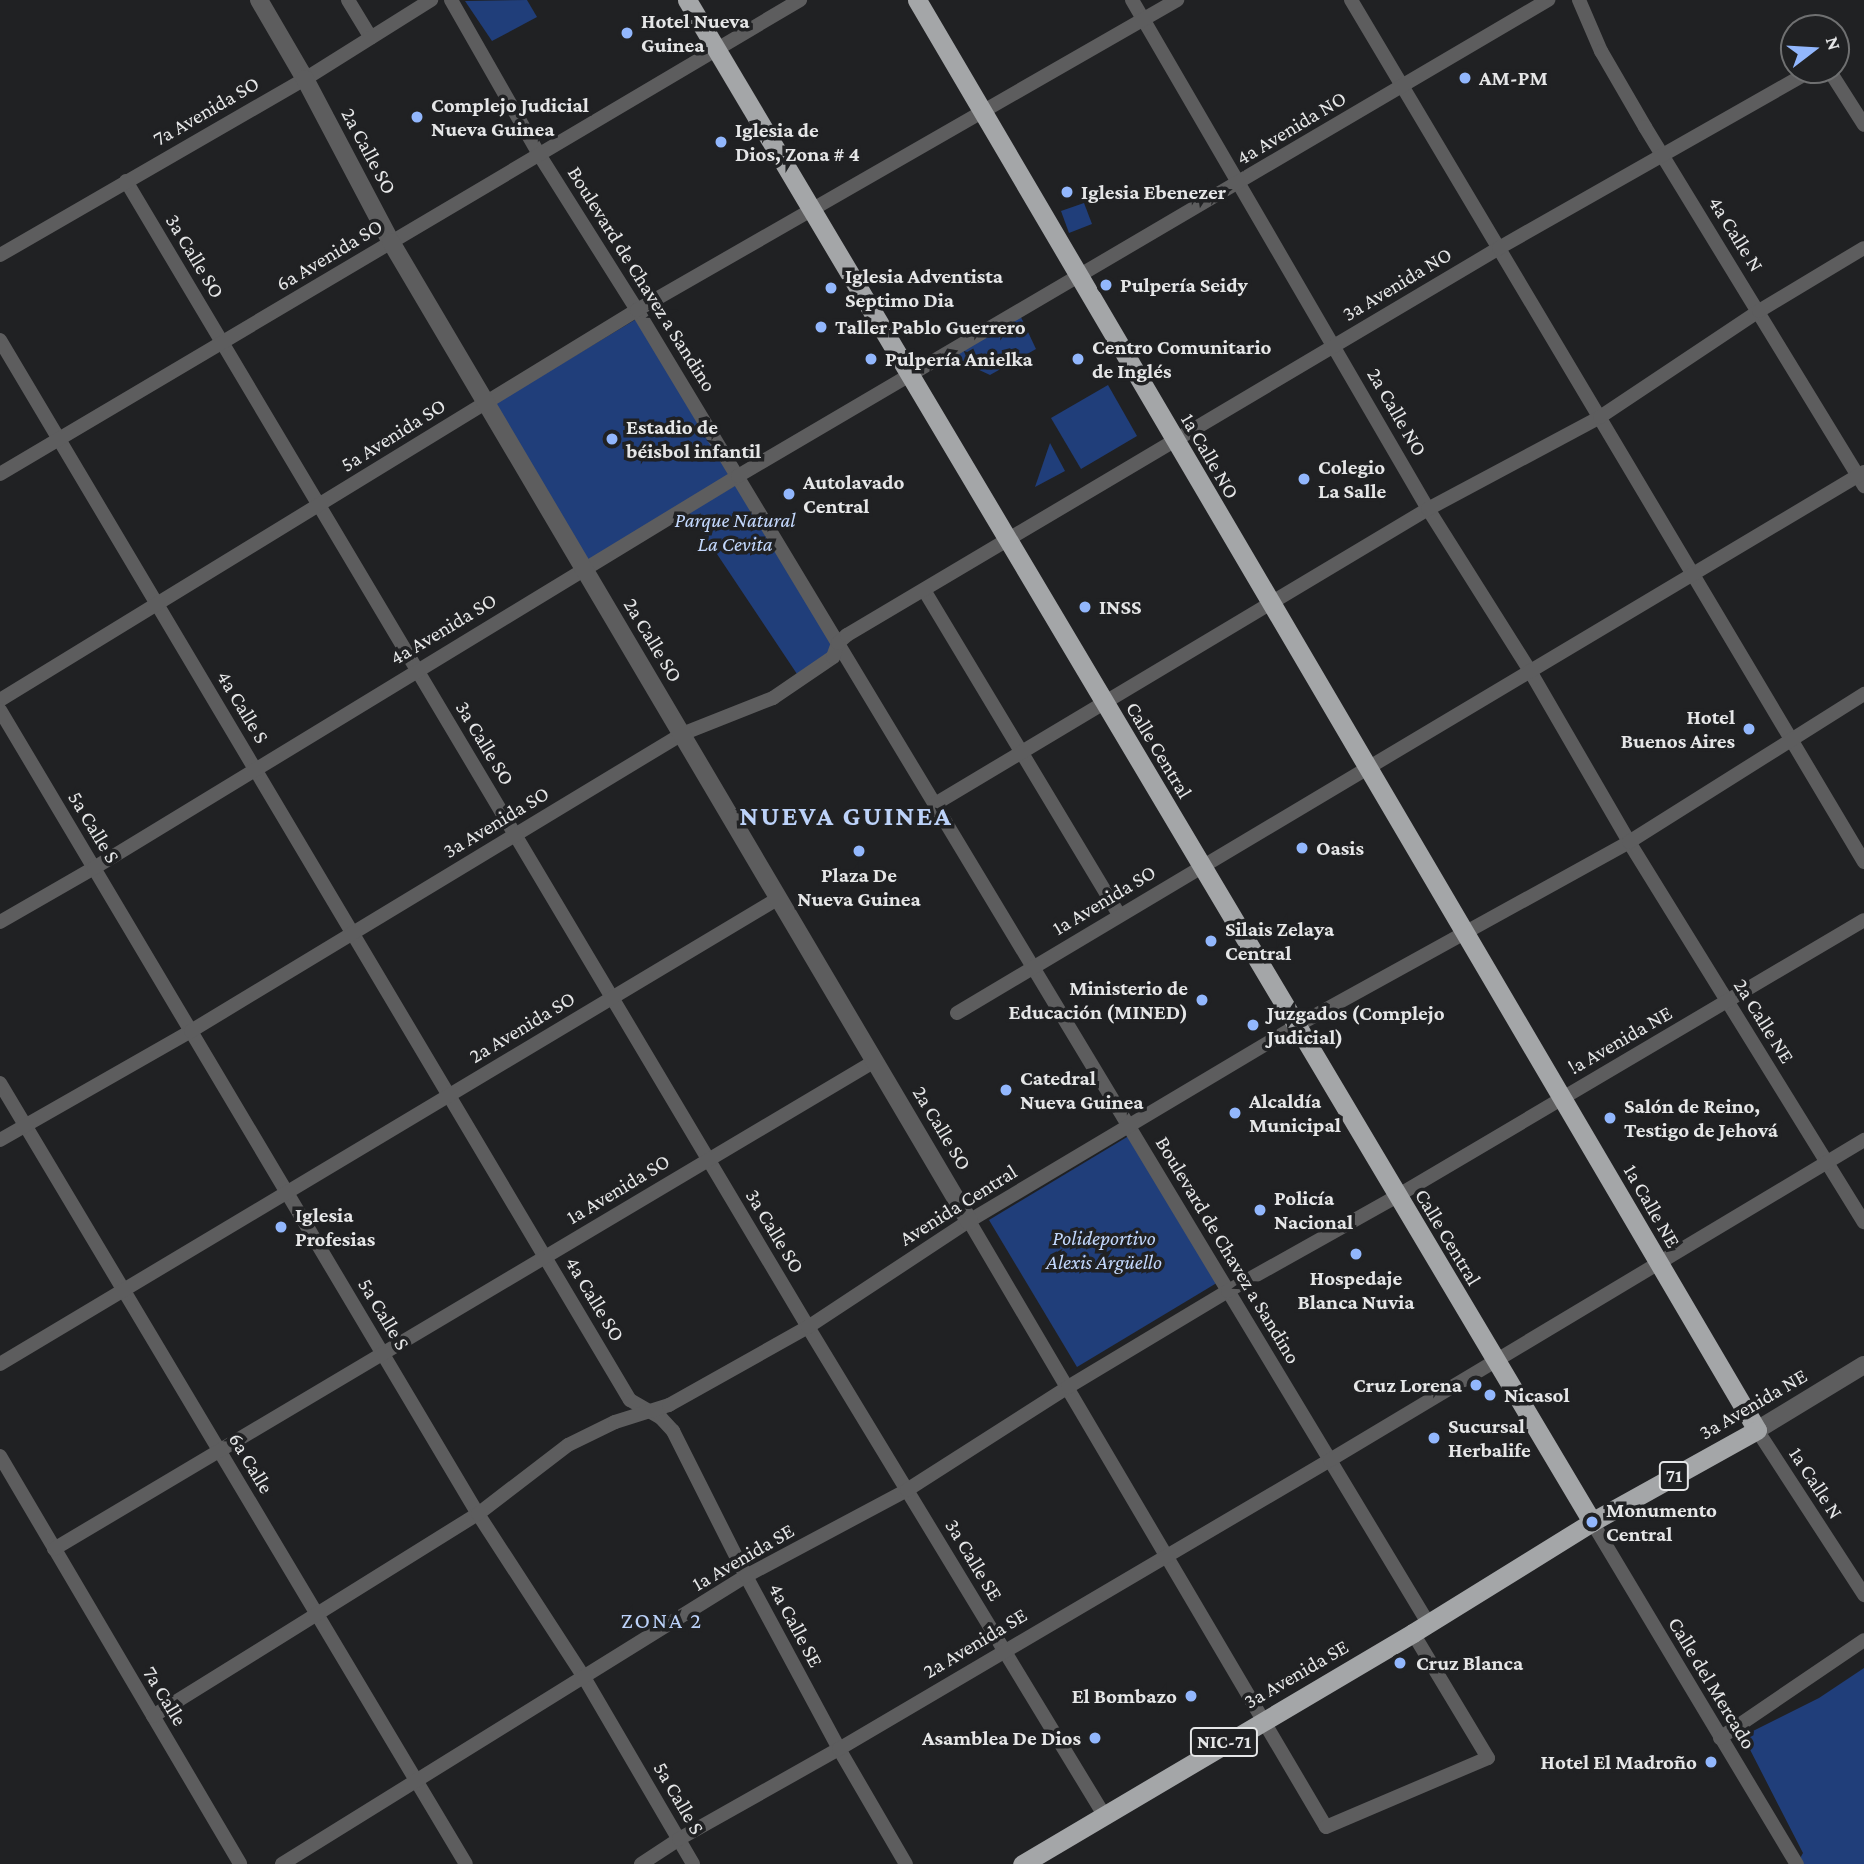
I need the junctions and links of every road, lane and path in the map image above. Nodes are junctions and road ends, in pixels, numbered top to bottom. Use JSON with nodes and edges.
{"nodes":[{"id":1,"x":259,"y":0,"type":"edge"},
{"id":2,"x":348,"y":0,"type":"edge"},
{"id":3,"x":431,"y":0,"type":"edge"},
{"id":4,"x":451,"y":0,"type":"edge"},
{"id":5,"x":687,"y":0,"type":"edge"},
{"id":6,"x":800,"y":0,"type":"edge"},
{"id":7,"x":916,"y":0,"type":"edge"},
{"id":8,"x":1132,"y":0,"type":"edge"},
{"id":9,"x":1177,"y":0,"type":"edge"},
{"id":10,"x":1351,"y":0,"type":"edge"},
{"id":11,"x":1548,"y":0,"type":"edge"},
{"id":12,"x":1578,"y":0,"type":"edge"},
{"id":13,"x":1143,"y":19,"type":"junction"},
{"id":14,"x":371,"y":38,"type":"junction"},
{"id":15,"x":716,"y":50,"type":"junction"},
{"id":16,"x":305,"y":79,"type":"junction"},
{"id":17,"x":1787,"y":84,"type":"edge"},
{"id":18,"x":1838,"y":84,"type":"edge"},
{"id":19,"x":1403,"y":86,"type":"junction"},
{"id":20,"x":983,"y":114,"type":"junction"},
{"id":21,"x":1864,"y":125,"type":"edge"},
{"id":22,"x":1662,"y":155,"type":"junction"},
{"id":23,"x":540,"y":156,"type":"junction"},
{"id":24,"x":126,"y":181,"type":"junction"},
{"id":25,"x":1239,"y":183,"type":"junction"},
{"id":26,"x":811,"y":211,"type":"junction"},
{"id":27,"x":391,"y":242,"type":"junction"},
{"id":28,"x":1499,"y":248,"type":"junction"},
{"id":29,"x":1864,"y":248,"type":"edge"},
{"id":30,"x":0,"y":255,"type":"edge"},
{"id":31,"x":1079,"y":277,"type":"junction"},
{"id":32,"x":637,"y":310,"type":"junction"},
{"id":33,"x":1759,"y":311,"type":"junction"},
{"id":34,"x":0,"y":340,"type":"edge"},
{"id":35,"x":222,"y":343,"type":"junction"},
{"id":36,"x":1334,"y":346,"type":"junction"},
{"id":37,"x":910,"y":377,"type":"junction"},
{"id":38,"x":486,"y":403,"type":"junction"},
{"id":39,"x":1600,"y":417,"type":"junction"},
{"id":40,"x":59,"y":439,"type":"junction"},
{"id":41,"x":1175,"y":441,"type":"junction"},
{"id":42,"x":0,"y":474,"type":"edge"},
{"id":43,"x":738,"y":476,"type":"junction"},
{"id":44,"x":1862,"y":478,"type":"edge"},
{"id":45,"x":319,"y":506,"type":"junction"},
{"id":46,"x":1429,"y":509,"type":"junction"},
{"id":47,"x":1008,"y":541,"type":"junction"},
{"id":48,"x":584,"y":568,"type":"junction"},
{"id":49,"x":1694,"y":574,"type":"junction"},
{"id":50,"x":924,"y":590,"type":"junction"},
{"id":51,"x":1271,"y":603,"type":"junction"},
{"id":52,"x":158,"y":605,"type":"junction"},
{"id":53,"x":838,"y":643,"type":"junction"},
{"id":54,"x":416,"y":670,"type":"junction"},
{"id":55,"x":1530,"y":671,"type":"junction"},
{"id":56,"x":1864,"y":694,"type":"edge"},
{"id":57,"x":0,"y":700,"type":"edge"},
{"id":58,"x":1104,"y":703,"type":"junction"},
{"id":59,"x":0,"y":710,"type":"edge"},
{"id":60,"x":682,"y":734,"type":"junction"},
{"id":61,"x":1793,"y":740,"type":"junction"},
{"id":62,"x":1021,"y":752,"type":"junction"},
{"id":63,"x":255,"y":768,"type":"junction"},
{"id":64,"x":1367,"y":768,"type":"junction"},
{"id":65,"x":935,"y":804,"type":"junction"},
{"id":66,"x":515,"y":835,"type":"junction"},
{"id":67,"x":1629,"y":842,"type":"junction"},
{"id":68,"x":1864,"y":863,"type":"edge"},
{"id":69,"x":1202,"y":866,"type":"junction"},
{"id":70,"x":94,"y":868,"type":"junction"},
{"id":71,"x":779,"y":898,"type":"junction"},
{"id":72,"x":1119,"y":915,"type":"junction"},
{"id":73,"x":1864,"y":920,"type":"edge"},
{"id":74,"x":0,"y":922,"type":"edge"},
{"id":75,"x":353,"y":932,"type":"junction"},
{"id":76,"x":1465,"y":934,"type":"junction"},
{"id":77,"x":1033,"y":967,"type":"junction"},
{"id":78,"x":612,"y":998,"type":"junction"},
{"id":79,"x":1727,"y":1002,"type":"junction"},
{"id":80,"x":957,"y":1013,"type":"dead end"},
{"id":81,"x":1296,"y":1026,"type":"junction"},
{"id":82,"x":191,"y":1031,"type":"junction"},
{"id":83,"x":875,"y":1061,"type":"junction"},
{"id":84,"x":0,"y":1083,"type":"edge"},
{"id":85,"x":449,"y":1095,"type":"junction"},
{"id":86,"x":1562,"y":1098,"type":"junction"},
{"id":87,"x":25,"y":1125,"type":"junction"},
{"id":88,"x":1129,"y":1126,"type":"junction"},
{"id":89,"x":0,"y":1140,"type":"edge"},
{"id":90,"x":1864,"y":1140,"type":"edge"},
{"id":91,"x":708,"y":1160,"type":"junction"},
{"id":92,"x":1828,"y":1161,"type":"junction"},
{"id":93,"x":287,"y":1192,"type":"junction"},
{"id":94,"x":1398,"y":1196,"type":"junction"},
{"id":95,"x":970,"y":1221,"type":"junction"},
{"id":96,"x":1864,"y":1222,"type":"edge"},
{"id":97,"x":546,"y":1256,"type":"junction"},
{"id":98,"x":1658,"y":1263,"type":"junction"},
{"id":99,"x":123,"y":1290,"type":"junction"},
{"id":100,"x":1228,"y":1291,"type":"junction"},
{"id":101,"x":808,"y":1327,"type":"junction"},
{"id":102,"x":383,"y":1353,"type":"junction"},
{"id":103,"x":1495,"y":1359,"type":"junction"},
{"id":104,"x":0,"y":1364,"type":"edge"},
{"id":105,"x":1864,"y":1365,"type":"edge"},
{"id":106,"x":1068,"y":1387,"type":"junction"},
{"id":107,"x":647,"y":1411,"type":"junction"},
{"id":108,"x":1756,"y":1430,"type":"junction"},
{"id":109,"x":219,"y":1451,"type":"junction"},
{"id":110,"x":0,"y":1456,"type":"edge"},
{"id":111,"x":1330,"y":1460,"type":"junction"},
{"id":112,"x":907,"y":1490,"type":"junction"},
{"id":113,"x":478,"y":1514,"type":"junction"},
{"id":114,"x":1592,"y":1522,"type":"junction"},
{"id":115,"x":54,"y":1549,"type":"junction"},
{"id":116,"x":1167,"y":1556,"type":"junction"},
{"id":117,"x":746,"y":1576,"type":"junction"},
{"id":118,"x":1864,"y":1595,"type":"edge"},
{"id":119,"x":317,"y":1616,"type":"junction"},
{"id":120,"x":1421,"y":1628,"type":"junction"},
{"id":121,"x":1864,"y":1640,"type":"edge"},
{"id":122,"x":1003,"y":1650,"type":"junction"},
{"id":123,"x":585,"y":1679,"type":"junction"},
{"id":124,"x":153,"y":1716,"type":"junction"},
{"id":125,"x":1264,"y":1719,"type":"junction"},
{"id":126,"x":1720,"y":1738,"type":"junction"},
{"id":127,"x":839,"y":1749,"type":"junction"},
{"id":128,"x":417,"y":1781,"type":"junction"},
{"id":129,"x":1104,"y":1815,"type":"junction"},
{"id":130,"x":679,"y":1839,"type":"junction"},
{"id":131,"x":240,"y":1864,"type":"edge"},
{"id":132,"x":282,"y":1864,"type":"edge"},
{"id":133,"x":466,"y":1864,"type":"edge"},
{"id":134,"x":641,"y":1864,"type":"edge"},
{"id":135,"x":693,"y":1864,"type":"edge"},
{"id":136,"x":906,"y":1864,"type":"edge"},
{"id":137,"x":1022,"y":1864,"type":"edge"},
{"id":138,"x":1797,"y":1864,"type":"edge"}],
"edges":[{"from":1,"to":16,"type":"street","name":"2a Calle SO"},
{"from":2,"to":14,"type":"street"},
{"from":3,"to":14,"type":"street","name":"7a Avenida SO"},
{"from":4,"to":23,"type":"street","name":"Boulevard de Chavez a Sandino"},
{"from":5,"to":15,"type":"highway","name":"Calle Central"},
{"from":6,"to":15,"type":"street","name":"6a Avenida SO"},
{"from":7,"to":20,"type":"highway","name":"1a Calle NO"},
{"from":8,"to":13,"type":"street","name":"2a Calle NO"},
{"from":9,"to":13,"type":"street","name":"5a Avenida SO"},
{"from":10,"to":19,"type":"street"},
{"from":11,"to":19,"type":"street","name":"4a Avenida NO"},
{"from":12,"to":22,"type":"street","name":"4a Calle N"},
{"from":13,"to":20,"type":"street","name":"5a Avenida SO"},
{"from":13,"to":25,"type":"street","name":"2a Calle NO"},
{"from":14,"to":16,"type":"street","name":"7a Avenida SO"},
{"from":15,"to":23,"type":"street","name":"6a Avenida SO"},
{"from":15,"to":26,"type":"highway","name":"Calle Central"},
{"from":16,"to":24,"type":"street","name":"7a Avenida SO"},
{"from":16,"to":27,"type":"street","name":"2a Calle SO"},
{"from":17,"to":22,"type":"street","name":"3a Avenida NO"},
{"from":18,"to":21,"type":"street"},
{"from":19,"to":25,"type":"street","name":"4a Avenida NO"},
{"from":19,"to":28,"type":"street"},
{"from":20,"to":26,"type":"street","name":"5a Avenida SO"},
{"from":20,"to":31,"type":"highway","name":"1a Calle NO"},
{"from":22,"to":28,"type":"street","name":"3a Avenida NO"},
{"from":22,"to":33,"type":"street","name":"4a Calle N"},
{"from":23,"to":27,"type":"street","name":"6a Avenida SO"},
{"from":23,"to":32,"type":"street","name":"Boulevard de Chavez a Sandino"},
{"from":24,"to":30,"type":"street","name":"7a Avenida SO"},
{"from":24,"to":35,"type":"street","name":"3a Calle SO"},
{"from":25,"to":31,"type":"street","name":"4a Avenida NO"},
{"from":25,"to":36,"type":"street","name":"2a Calle NO"},
{"from":26,"to":32,"type":"street","name":"5a Avenida SO"},
{"from":26,"to":37,"type":"highway","name":"Calle Central"},
{"from":27,"to":35,"type":"street","name":"6a Avenida SO"},
{"from":27,"to":38,"type":"street","name":"2a Calle SO"},
{"from":28,"to":36,"type":"street","name":"3a Avenida NO"},
{"from":28,"to":39,"type":"street"},
{"from":29,"to":33,"type":"street"},
{"from":31,"to":37,"type":"street","name":"4a Avenida NO"},
{"from":31,"to":41,"type":"highway","name":"1a Calle NO"},
{"from":32,"to":38,"type":"street","name":"5a Avenida SO"},
{"from":32,"to":43,"type":"street","name":"Boulevard de Chavez a Sandino"},
{"from":33,"to":39,"type":"street"},
{"from":33,"to":44,"type":"street","name":"4a Calle N"},
{"from":34,"to":40,"type":"street","name":"4a Calle S"},
{"from":35,"to":40,"type":"street","name":"6a Avenida SO"},
{"from":35,"to":45,"type":"street","name":"3a Calle SO"},
{"from":36,"to":41,"type":"street","name":"3a Avenida NO"},
{"from":36,"to":46,"type":"street","name":"2a Calle NO"},
{"from":37,"to":43,"type":"street","name":"4a Avenida SO"},
{"from":37,"to":47,"type":"highway","name":"Calle Central"},
{"from":38,"to":45,"type":"street","name":"5a Avenida SO"},
{"from":38,"to":48,"type":"street","name":"2a Calle SO"},
{"from":39,"to":46,"type":"street"},
{"from":39,"to":49,"type":"street"},
{"from":40,"to":42,"type":"street","name":"6a Avenida SO"},
{"from":40,"to":52,"type":"street","name":"4a Calle S"},
{"from":41,"to":47,"type":"street","name":"3a Avenida NO"},
{"from":41,"to":51,"type":"highway","name":"1a Calle NO"},
{"from":43,"to":48,"type":"street","name":"4a Avenida SO"},
{"from":43,"to":53,"type":"street","name":"Boulevard de Chavez a Sandino"},
{"from":44,"to":49,"type":"street","name":"1a Avenida SO"},
{"from":45,"to":52,"type":"street","name":"5a Avenida SO"},
{"from":45,"to":54,"type":"street","name":"3a Calle SO"},
{"from":46,"to":51,"type":"street"},
{"from":46,"to":55,"type":"street","name":"2a Calle NO"},
{"from":47,"to":50,"type":"street","name":"3a Avenida SO"},
{"from":47,"to":58,"type":"highway","name":"Calle Central"},
{"from":48,"to":54,"type":"street","name":"4a Avenida SO"},
{"from":48,"to":60,"type":"street","name":"2a Calle SO"},
{"from":49,"to":55,"type":"street","name":"1a Avenida SO"},
{"from":49,"to":61,"type":"street"},
{"from":50,"to":53,"type":"street","name":"3a Avenida SO"},
{"from":50,"to":62,"type":"street"},
{"from":51,"to":58,"type":"street"},
{"from":51,"to":64,"type":"highway","name":"1a Calle NO"},
{"from":52,"to":57,"type":"street","name":"5a Avenida SO"},
{"from":52,"to":63,"type":"street","name":"4a Calle S"},
{"from":53,"to":60,"type":"street","name":"3a Avenida SO"},
{"from":53,"to":65,"type":"street","name":"Boulevard de Chavez a Sandino"},
{"from":54,"to":63,"type":"street","name":"4a Avenida SO"},
{"from":54,"to":66,"type":"street","name":"3a Calle SO"},
{"from":55,"to":64,"type":"street","name":"1a Avenida SO"},
{"from":55,"to":67,"type":"street","name":"2a Calle NO"},
{"from":56,"to":61,"type":"street"},
{"from":58,"to":62,"type":"street"},
{"from":58,"to":69,"type":"highway","name":"Calle Central"},
{"from":59,"to":70,"type":"street","name":"5a Calle S"},
{"from":60,"to":66,"type":"street","name":"3a Avenida SO"},
{"from":60,"to":71,"type":"street","name":"2a Calle SO"},
{"from":61,"to":67,"type":"street","name":"Avenida Central"},
{"from":61,"to":68,"type":"street"},
{"from":62,"to":65,"type":"street"},
{"from":62,"to":72,"type":"street"},
{"from":63,"to":70,"type":"street","name":"4a Avenida SO"},
{"from":63,"to":75,"type":"street","name":"4a Calle S"},
{"from":64,"to":69,"type":"street","name":"1a Avenida SO"},
{"from":64,"to":76,"type":"highway","name":"1a Calle NO"},
{"from":65,"to":77,"type":"street","name":"Boulevard de Chavez a Sandino"},
{"from":66,"to":75,"type":"street","name":"3a Avenida SO"},
{"from":66,"to":78,"type":"street","name":"3a Calle SO"},
{"from":67,"to":76,"type":"street","name":"Avenida Central"},
{"from":67,"to":79,"type":"street","name":"2a Calle NE"},
{"from":69,"to":72,"type":"street","name":"1a Avenida SO"},
{"from":69,"to":81,"type":"highway","name":"Calle Central"},
{"from":70,"to":74,"type":"street","name":"4a Avenida SO"},
{"from":70,"to":82,"type":"street","name":"5a Calle S"},
{"from":71,"to":78,"type":"street","name":"2a Avenida SO"},
{"from":71,"to":83,"type":"street","name":"2a Calle SO"},
{"from":72,"to":77,"type":"street","name":"1a Avenida SO"},
{"from":73,"to":79,"type":"street","name":"!a Avenida NE"},
{"from":75,"to":82,"type":"street","name":"3a Avenida SO"},
{"from":75,"to":85,"type":"street","name":"4a Calle S"},
{"from":76,"to":81,"type":"street","name":"Avenida Central"},
{"from":76,"to":86,"type":"highway","name":"1a Calle NE"},
{"from":77,"to":80,"type":"street","name":"1a Avenida SO"},
{"from":77,"to":88,"type":"street","name":"Boulevard de Chavez a Sandino"},
{"from":78,"to":85,"type":"street","name":"2a Avenida SO"},
{"from":78,"to":91,"type":"street","name":"3a Calle SO"},
{"from":79,"to":86,"type":"street","name":"!a Avenida NE"},
{"from":79,"to":92,"type":"street","name":"2a Calle NE"},
{"from":81,"to":88,"type":"street","name":"Avenida Central"},
{"from":81,"to":94,"type":"highway","name":"Calle Central"},
{"from":82,"to":87,"type":"street","name":"3a Avenida SO"},
{"from":82,"to":93,"type":"street","name":"5a Calle S"},
{"from":83,"to":91,"type":"street","name":"1a Avenida SO"},
{"from":83,"to":95,"type":"street","name":"2a Calle SO"},
{"from":84,"to":87,"type":"street","name":"6a Calle"},
{"from":85,"to":93,"type":"street","name":"2a Avenida SO"},
{"from":85,"to":97,"type":"street","name":"4a Calle SO"},
{"from":86,"to":94,"type":"street","name":"!a Avenida NE"},
{"from":86,"to":98,"type":"highway","name":"1a Calle NE"},
{"from":87,"to":89,"type":"street","name":"3a Avenida SO"},
{"from":87,"to":99,"type":"street","name":"6a Calle"},
{"from":88,"to":95,"type":"street","name":"Avenida Central"},
{"from":88,"to":100,"type":"street","name":"Boulevard de Chavez a Sandino"},
{"from":90,"to":92,"type":"street","name":"2a Avenida SE"},
{"from":91,"to":97,"type":"street","name":"1a Avenida SO"},
{"from":91,"to":101,"type":"street","name":"3a Calle SO"},
{"from":92,"to":96,"type":"street","name":"2a Calle NE"},
{"from":92,"to":98,"type":"street","name":"2a Avenida SE"},
{"from":93,"to":99,"type":"street","name":"2a Avenida SO"},
{"from":93,"to":102,"type":"street","name":"5a Calle S"},
{"from":94,"to":100,"type":"street","name":"!a Avenida NE"},
{"from":94,"to":103,"type":"highway","name":"Calle Central"},
{"from":95,"to":101,"type":"street","name":"Avenida Central"},
{"from":95,"to":106,"type":"street"},
{"from":97,"to":102,"type":"street","name":"1a Avenida SO"},
{"from":97,"to":107,"type":"street","name":"4a Calle SO"},
{"from":98,"to":103,"type":"street","name":"2a Avenida SE"},
{"from":98,"to":108,"type":"highway","name":"1a Calle NE"},
{"from":99,"to":104,"type":"street","name":"2a Avenida SO"},
{"from":99,"to":109,"type":"street","name":"6a Calle"},
{"from":100,"to":106,"type":"street","name":"1a Avenida SE"},
{"from":100,"to":111,"type":"street","name":"Boulevard de Chavez a Sandino"},
{"from":101,"to":107,"type":"street","name":"Avenida Central"},
{"from":101,"to":112,"type":"street","name":"3a Calle SE"},
{"from":102,"to":109,"type":"street","name":"1a Avenida SO"},
{"from":102,"to":113,"type":"street","name":"5a Calle S"},
{"from":103,"to":111,"type":"street","name":"2a Avenida SE"},
{"from":103,"to":114,"type":"highway","name":"Calle Central"},
{"from":105,"to":108,"type":"street","name":"3a Avenida NE"},
{"from":106,"to":112,"type":"street","name":"1a Avenida SE"},
{"from":106,"to":116,"type":"street"},
{"from":107,"to":113,"type":"street","name":"Avenida Central"},
{"from":107,"to":117,"type":"street","name":"4a Calle SE"},
{"from":108,"to":114,"type":"highway","name":"3a Avenida NE","number":"71"},
{"from":108,"to":118,"type":"street","name":"1a Calle N"},
{"from":109,"to":115,"type":"street","name":"1a Avenida SO"},
{"from":109,"to":119,"type":"street","name":"6a Calle"},
{"from":110,"to":115,"type":"street","name":"7a Calle"},
{"from":111,"to":116,"type":"street","name":"2a Avenida SE"},
{"from":111,"to":120,"type":"street","name":"Boulevard de Chavez a Sandino"},
{"from":112,"to":117,"type":"street","name":"1a Avenida SE"},
{"from":112,"to":122,"type":"street","name":"3a Calle SE"},
{"from":113,"to":119,"type":"street","name":"Avenida Central"},
{"from":113,"to":123,"type":"street","name":"5a Calle S"},
{"from":114,"to":120,"type":"highway","name":"3a Avenida SE","number":"NIC-71"},
{"from":114,"to":126,"type":"street","name":"Calle del Mercado"},
{"from":115,"to":124,"type":"street","name":"7a Calle"},
{"from":116,"to":122,"type":"street","name":"2a Avenida SE"},
{"from":116,"to":125,"type":"street"},
{"from":117,"to":123,"type":"street","name":"1a Avenida SE"},
{"from":117,"to":127,"type":"street","name":"4a Calle SE"},
{"from":119,"to":124,"type":"street","name":"Avenida Central"},
{"from":119,"to":128,"type":"street","name":"6a Calle"},
{"from":120,"to":125,"type":"highway","name":"3a Avenida SE","number":"NIC-71"},
{"from":120,"to":125,"type":"street","name":"Boulevard de Chavez a Sandino"},
{"from":121,"to":126,"type":"street"},
{"from":122,"to":127,"type":"street","name":"2a Avenida SE"},
{"from":122,"to":129,"type":"street","name":"3a Calle SE"},
{"from":123,"to":128,"type":"street","name":"1a Avenida SE"},
{"from":123,"to":130,"type":"street","name":"5a Calle S"},
{"from":124,"to":131,"type":"street","name":"7a Calle"},
{"from":125,"to":129,"type":"highway","name":"3a Avenida SE","number":"NIC-71"},
{"from":126,"to":138,"type":"street","name":"Calle del Mercado"},
{"from":127,"to":130,"type":"street","name":"2a Avenida SE"},
{"from":127,"to":136,"type":"street","name":"4a Calle SE"},
{"from":128,"to":132,"type":"street","name":"1a Avenida SE"},
{"from":128,"to":133,"type":"street","name":"6a Calle"},
{"from":129,"to":137,"type":"highway","name":"3a Avenida SE","number":"NIC-71"},
{"from":130,"to":134,"type":"street","name":"2a Avenida SE"},
{"from":130,"to":135,"type":"street","name":"5a Calle S"}]}
